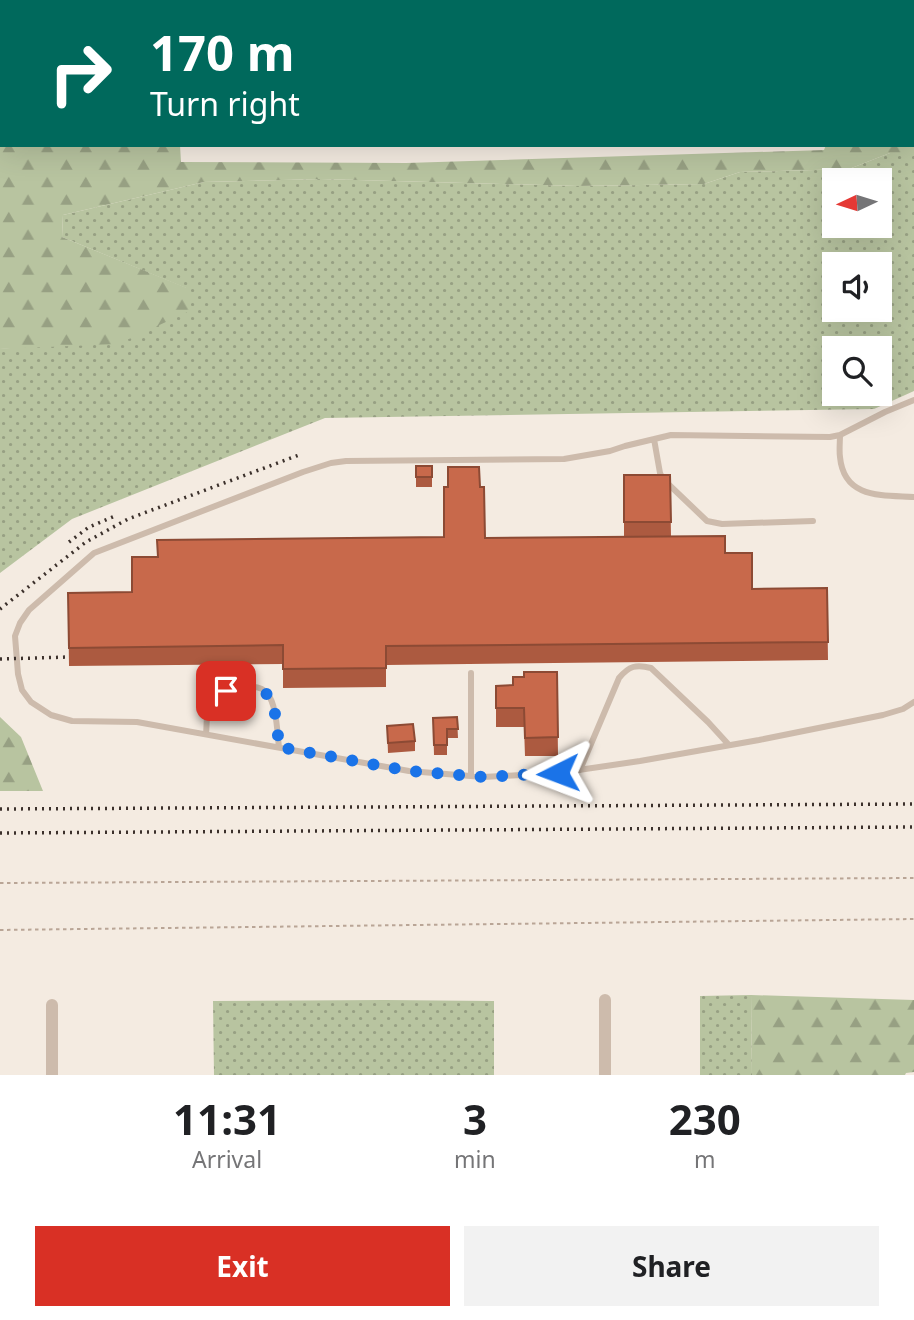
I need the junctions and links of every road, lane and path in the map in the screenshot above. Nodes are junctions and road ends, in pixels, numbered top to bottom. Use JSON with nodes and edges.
{"nodes":[{"id":1,"x":914,"y":400,"type":"edge"},
{"id":2,"x":840,"y":435,"type":"junction"},
{"id":3,"x":654,"y":439,"type":"junction"},
{"id":4,"x":914,"y":497,"type":"edge"},
{"id":5,"x":813,"y":521,"type":"dead end"},
{"id":6,"x":471,"y":673,"type":"dead end"},
{"id":7,"x":914,"y":702,"type":"edge"},
{"id":8,"x":206,"y":734,"type":"junction"},
{"id":9,"x":729,"y":745,"type":"junction"},
{"id":10,"x":279,"y":747,"type":"junction"},
{"id":11,"x":580,"y":770,"type":"junction"},
{"id":12,"x":471,"y":776,"type":"junction"},
{"id":13,"x":914,"y":878,"type":"edge"},
{"id":14,"x":0,"y":883,"type":"edge"},
{"id":15,"x":914,"y":919,"type":"edge"},
{"id":16,"x":0,"y":930,"type":"edge"},
{"id":17,"x":605,"y":1000,"type":"dead end"},
{"id":18,"x":52,"y":1005,"type":"dead end"},
{"id":19,"x":52,"y":1075,"type":"edge"},
{"id":20,"x":605,"y":1075,"type":"edge"}],
"edges":[{"from":1,"to":2,"type":"lane"},
{"from":2,"to":3,"type":"lane"},
{"from":2,"to":4,"type":"lane"},
{"from":3,"to":5,"type":"lane"},
{"from":3,"to":8,"type":"lane"},
{"from":6,"to":12,"type":"lane"},
{"from":7,"to":9,"type":"lane"},
{"from":8,"to":10,"type":"lane"},
{"from":8,"to":10,"type":"lane"},
{"from":9,"to":11,"type":"lane"},
{"from":9,"to":11,"type":"lane"},
{"from":10,"to":12,"type":"lane"},
{"from":11,"to":12,"type":"lane"},
{"from":13,"to":14,"type":"path"},
{"from":15,"to":16,"type":"path"},
{"from":17,"to":20,"type":"street"},
{"from":18,"to":19,"type":"street"}]}
